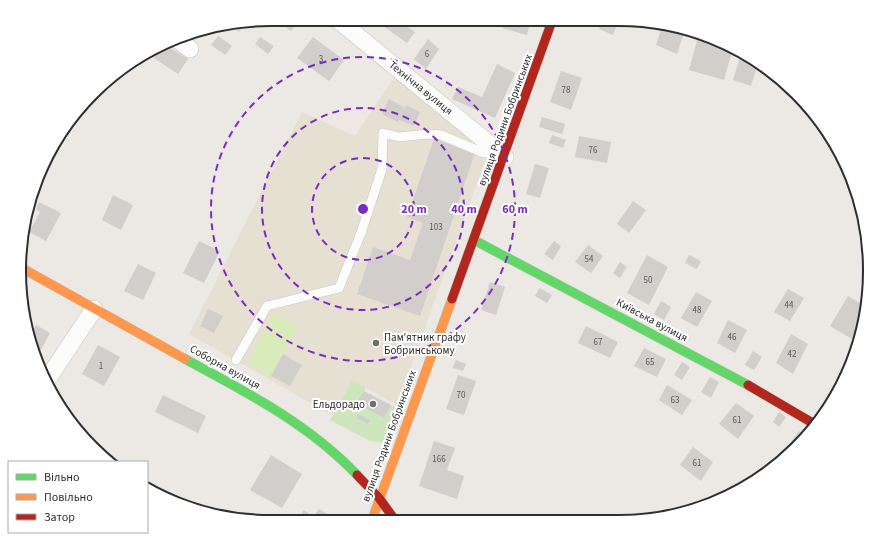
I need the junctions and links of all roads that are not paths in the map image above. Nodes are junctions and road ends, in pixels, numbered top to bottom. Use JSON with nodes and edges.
{"nodes":[{"id":1,"x":346,"y":26,"type":"edge"},
{"id":2,"x":550,"y":26,"type":"edge"},
{"id":3,"x":499,"y":152,"type":"junction"},
{"id":4,"x":474,"y":240,"type":"junction"},
{"id":5,"x":26,"y":270,"type":"edge"},
{"id":6,"x":94,"y":309,"type":"junction"},
{"id":7,"x":236,"y":360,"type":"dead end"},
{"id":8,"x":50,"y":376,"type":"edge"},
{"id":9,"x":810,"y":421,"type":"edge"},
{"id":10,"x":379,"y":498,"type":"junction"},
{"id":11,"x":374,"y":515,"type":"edge"},
{"id":12,"x":391,"y":515,"type":"edge"}],
"edges":[{"from":1,"to":3,"type":"street","name":"Технічна вулиця"},
{"from":2,"to":3,"type":"street","name":"вулиця Родини Бобринських"},
{"from":3,"to":4,"type":"street","name":"вулиця Родини Бобринських"},
{"from":3,"to":7,"type":"lane"},
{"from":4,"to":9,"type":"street","name":"Київська вулиця"},
{"from":4,"to":10,"type":"street","name":"вулиця Родини Бобринських"},
{"from":5,"to":6,"type":"street","name":"Соборна вулиця"},
{"from":6,"to":8,"type":"street"},
{"from":6,"to":10,"type":"street","name":"Соборна вулиця"},
{"from":10,"to":11,"type":"street","name":"вулиця Родини Бобринських"},
{"from":10,"to":12,"type":"street","name":"Соборна вулиця"}]}
